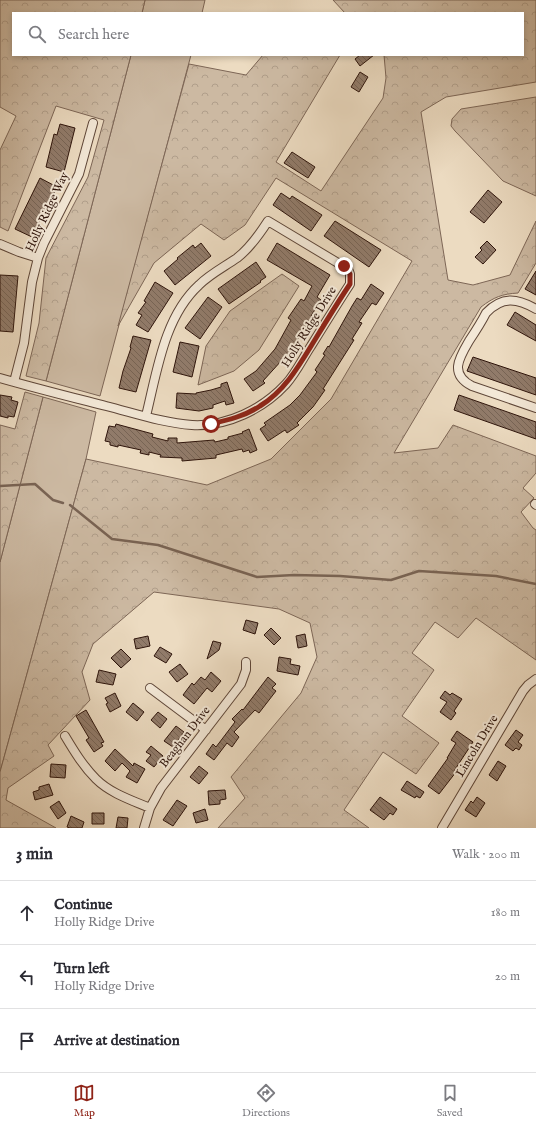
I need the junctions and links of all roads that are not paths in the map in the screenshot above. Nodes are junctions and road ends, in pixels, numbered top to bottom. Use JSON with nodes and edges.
{"nodes":[{"id":1,"x":93,"y":123,"type":"dead end"},
{"id":2,"x":0,"y":244,"type":"edge"},
{"id":3,"x":38,"y":258,"type":"junction"},
{"id":4,"x":536,"y":309,"type":"edge"},
{"id":5,"x":0,"y":378,"type":"edge"},
{"id":6,"x":14,"y":382,"type":"junction"},
{"id":7,"x":536,"y":408,"type":"edge"},
{"id":8,"x":146,"y":416,"type":"junction"},
{"id":9,"x":246,"y":662,"type":"dead end"},
{"id":10,"x":536,"y":680,"type":"edge"},
{"id":11,"x":150,"y":688,"type":"dead end"},
{"id":12,"x":206,"y":730,"type":"junction"},
{"id":13,"x":65,"y":736,"type":"dead end"},
{"id":14,"x":150,"y":808,"type":"junction"},
{"id":15,"x":144,"y":828,"type":"edge"},
{"id":16,"x":442,"y":828,"type":"edge"}],
"edges":[{"from":1,"to":3,"type":"street","name":"Holly Ridge Way"},
{"from":2,"to":3,"type":"street"},
{"from":3,"to":6,"type":"street","name":"Holly Ridge Way"},
{"from":4,"to":7,"type":"street"},
{"from":5,"to":6,"type":"street","name":"Holly Ridge Drive"},
{"from":6,"to":8,"type":"street","name":"Holly Ridge Drive"},
{"from":8,"to":8,"type":"street","name":"Holly Ridge Drive"},
{"from":9,"to":12,"type":"street","name":"Beaghan Drive"},
{"from":10,"to":16,"type":"street","name":"Lincoln Drive"},
{"from":11,"to":12,"type":"street"},
{"from":12,"to":14,"type":"street","name":"Beaghan Drive"},
{"from":13,"to":14,"type":"street"},
{"from":14,"to":15,"type":"street","name":"Beaghan Drive"}]}
